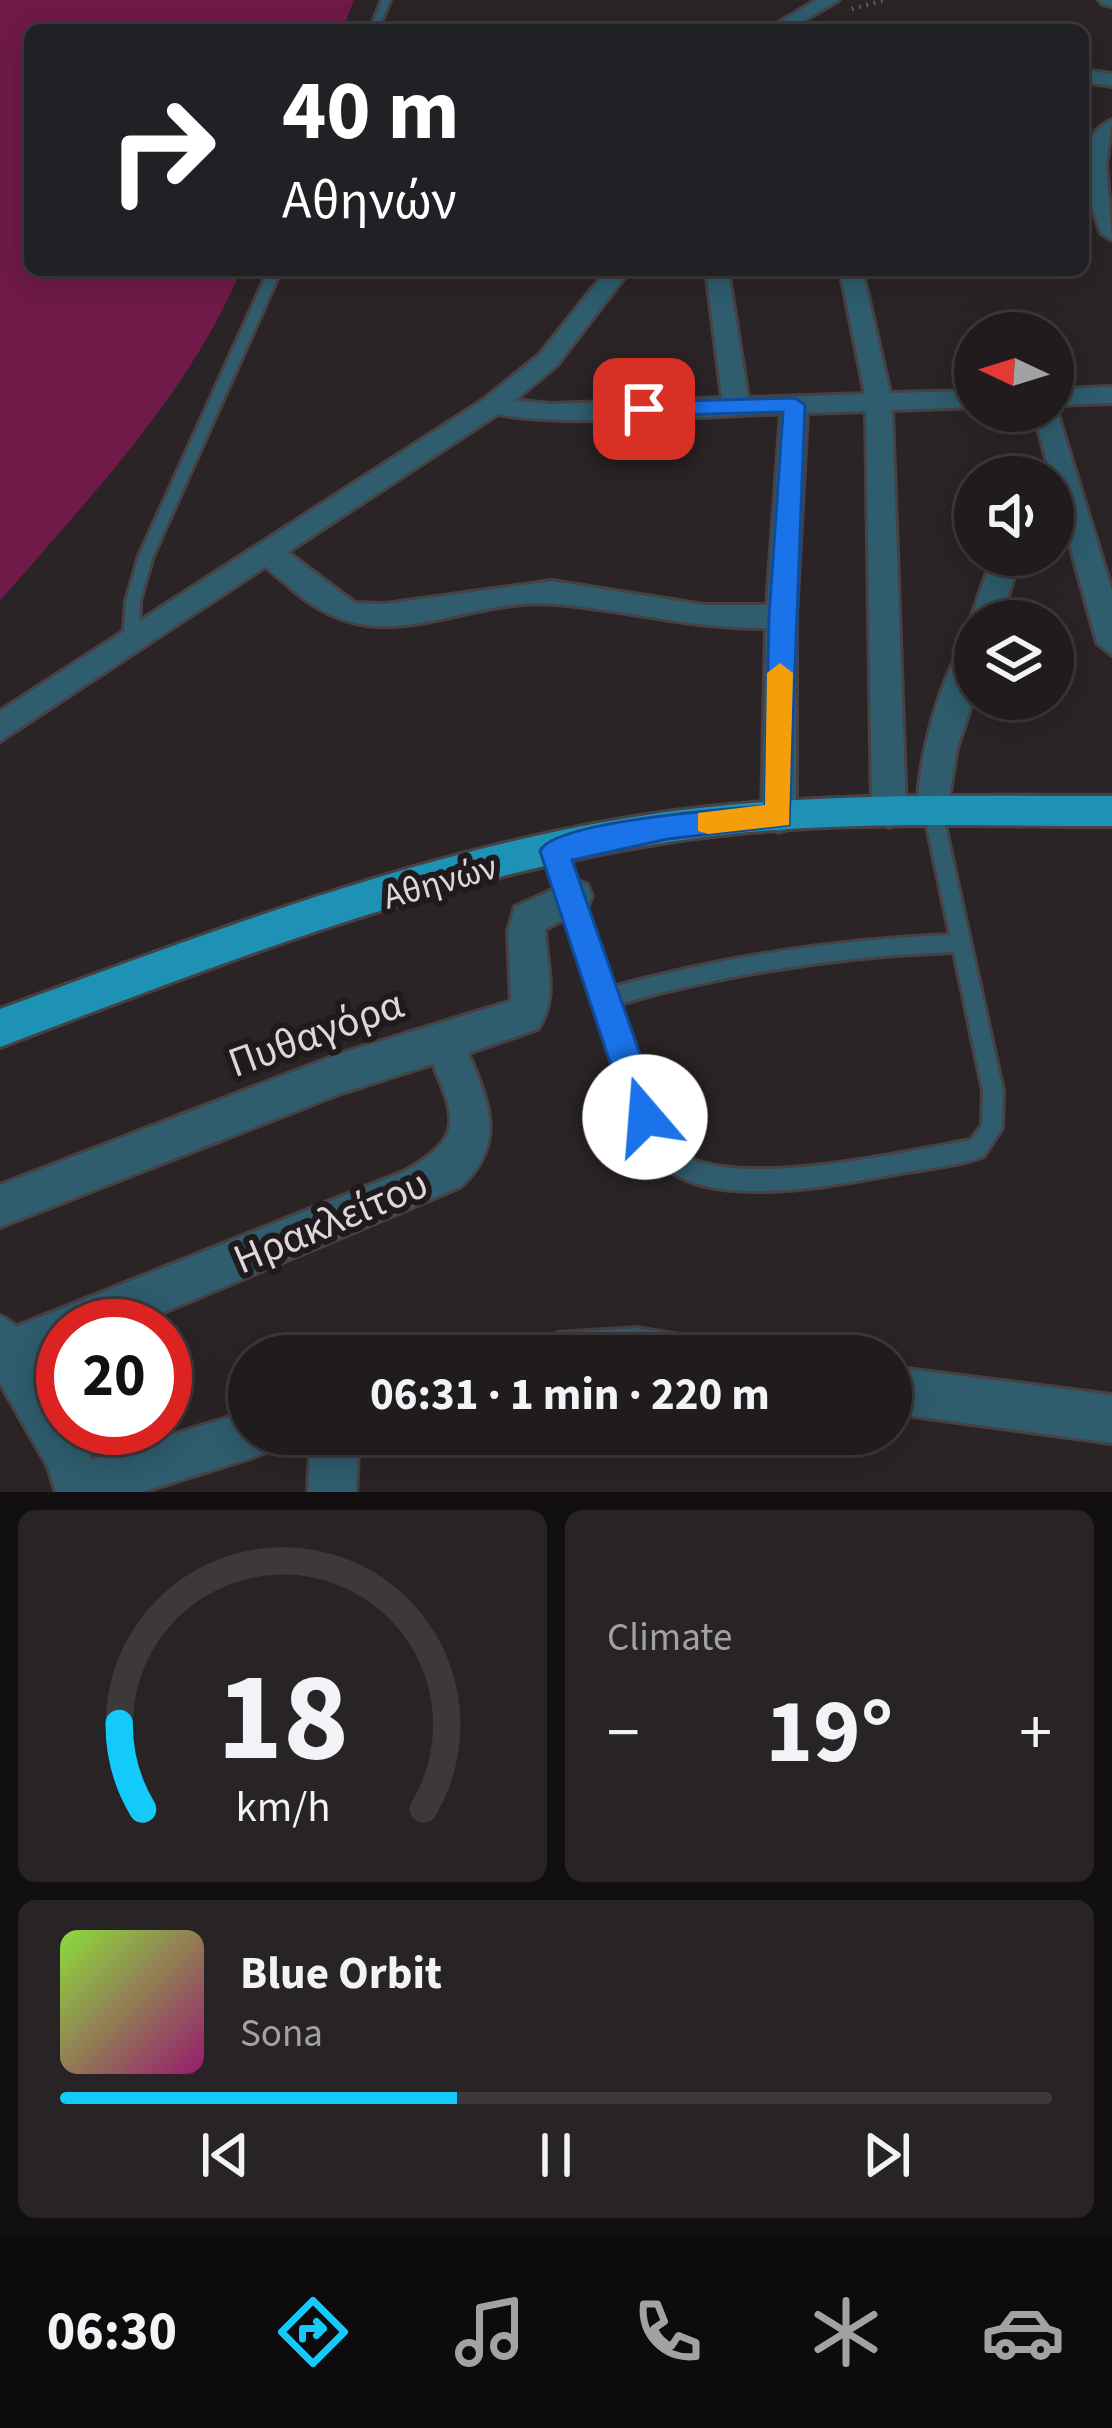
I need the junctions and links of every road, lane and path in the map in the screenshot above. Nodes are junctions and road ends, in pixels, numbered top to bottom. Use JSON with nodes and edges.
{"nodes":[{"id":1,"x":830,"y":0,"type":"edge"},
{"id":2,"x":786,"y":24,"type":"edge"},
{"id":3,"x":1098,"y":136,"type":"edge"},
{"id":4,"x":1112,"y":233,"type":"edge"},
{"id":5,"x":272,"y":276,"type":"edge"},
{"id":6,"x":614,"y":276,"type":"edge"},
{"id":7,"x":718,"y":276,"type":"edge"},
{"id":8,"x":852,"y":276,"type":"edge"},
{"id":9,"x":1112,"y":395,"type":"edge"},
{"id":10,"x":1074,"y":396,"type":"edge"},
{"id":11,"x":954,"y":400,"type":"edge"},
{"id":12,"x":880,"y":402,"type":"junction"},
{"id":13,"x":795,"y":405,"type":"junction"},
{"id":14,"x":492,"y":406,"type":"junction"},
{"id":15,"x":736,"y":407,"type":"junction"},
{"id":16,"x":1074,"y":530,"type":"edge"},
{"id":17,"x":268,"y":552,"type":"junction"},
{"id":18,"x":781,"y":616,"type":"junction"},
{"id":19,"x":131,"y":643,"type":"junction"},
{"id":20,"x":1112,"y":643,"type":"edge"},
{"id":21,"x":954,"y":708,"type":"edge"},
{"id":22,"x":0,"y":728,"type":"edge"},
{"id":23,"x":1112,"y":811,"type":"edge"},
{"id":24,"x":889,"y":812,"type":"junction"},
{"id":25,"x":933,"y":812,"type":"junction"},
{"id":26,"x":779,"y":817,"type":"junction"},
{"id":27,"x":554,"y":851,"type":"junction"},
{"id":28,"x":574,"y":896,"type":"junction"},
{"id":29,"x":959,"y":943,"type":"junction"},
{"id":30,"x":608,"y":998,"type":"junction"},
{"id":31,"x":0,"y":1028,"type":"edge"},
{"id":32,"x":442,"y":1040,"type":"junction"},
{"id":33,"x":0,"y":1206,"type":"edge"},
{"id":34,"x":143,"y":1299,"type":"edge"},
{"id":35,"x":36,"y":1338,"type":"edge"},
{"id":36,"x":4,"y":1346,"type":"edge"},
{"id":37,"x":912,"y":1393,"type":"edge"},
{"id":38,"x":1112,"y":1419,"type":"edge"},
{"id":39,"x":228,"y":1441,"type":"edge"},
{"id":40,"x":333,"y":1455,"type":"edge"},
{"id":41,"x":80,"y":1489,"type":"edge"},
{"id":42,"x":332,"y":1492,"type":"edge"}],
"edges":[{"from":1,"to":2,"type":"street"},
{"from":3,"to":4,"type":"street"},
{"from":5,"to":19,"type":"lane"},
{"from":6,"to":14,"type":"street"},
{"from":7,"to":15,"type":"street"},
{"from":8,"to":12,"type":"street"},
{"from":9,"to":10,"type":"street"},
{"from":11,"to":12,"type":"street"},
{"from":12,"to":13,"type":"street"},
{"from":12,"to":24,"type":"street"},
{"from":13,"to":15,"type":"street"},
{"from":13,"to":18,"type":"street"},
{"from":14,"to":15,"type":"street"},
{"from":14,"to":17,"type":"street"},
{"from":16,"to":20,"type":"street"},
{"from":17,"to":18,"type":"street"},
{"from":17,"to":19,"type":"street"},
{"from":18,"to":26,"type":"street"},
{"from":19,"to":22,"type":"street"},
{"from":21,"to":25,"type":"street"},
{"from":23,"to":25,"type":"main road","name":"Αθηνών"},
{"from":24,"to":25,"type":"main road","name":"Αθηνών"},
{"from":24,"to":26,"type":"main road","name":"Αθηνών"},
{"from":25,"to":29,"type":"lane"},
{"from":26,"to":27,"type":"main road","name":"Αθηνών"},
{"from":27,"to":28,"type":"lane"},
{"from":27,"to":31,"type":"main road","name":"Αθηνών"},
{"from":28,"to":30,"type":"lane"},
{"from":28,"to":32,"type":"street","name":"Πυθαγόρα"},
{"from":29,"to":30,"type":"lane"},
{"from":29,"to":30,"type":"lane"},
{"from":32,"to":33,"type":"street","name":"Πυθαγόρα"},
{"from":32,"to":34,"type":"street","name":"Ηρακλείτου"},
{"from":35,"to":36,"type":"street"},
{"from":36,"to":41,"type":"street"},
{"from":37,"to":38,"type":"street"},
{"from":39,"to":41,"type":"street"},
{"from":40,"to":42,"type":"street"}]}
